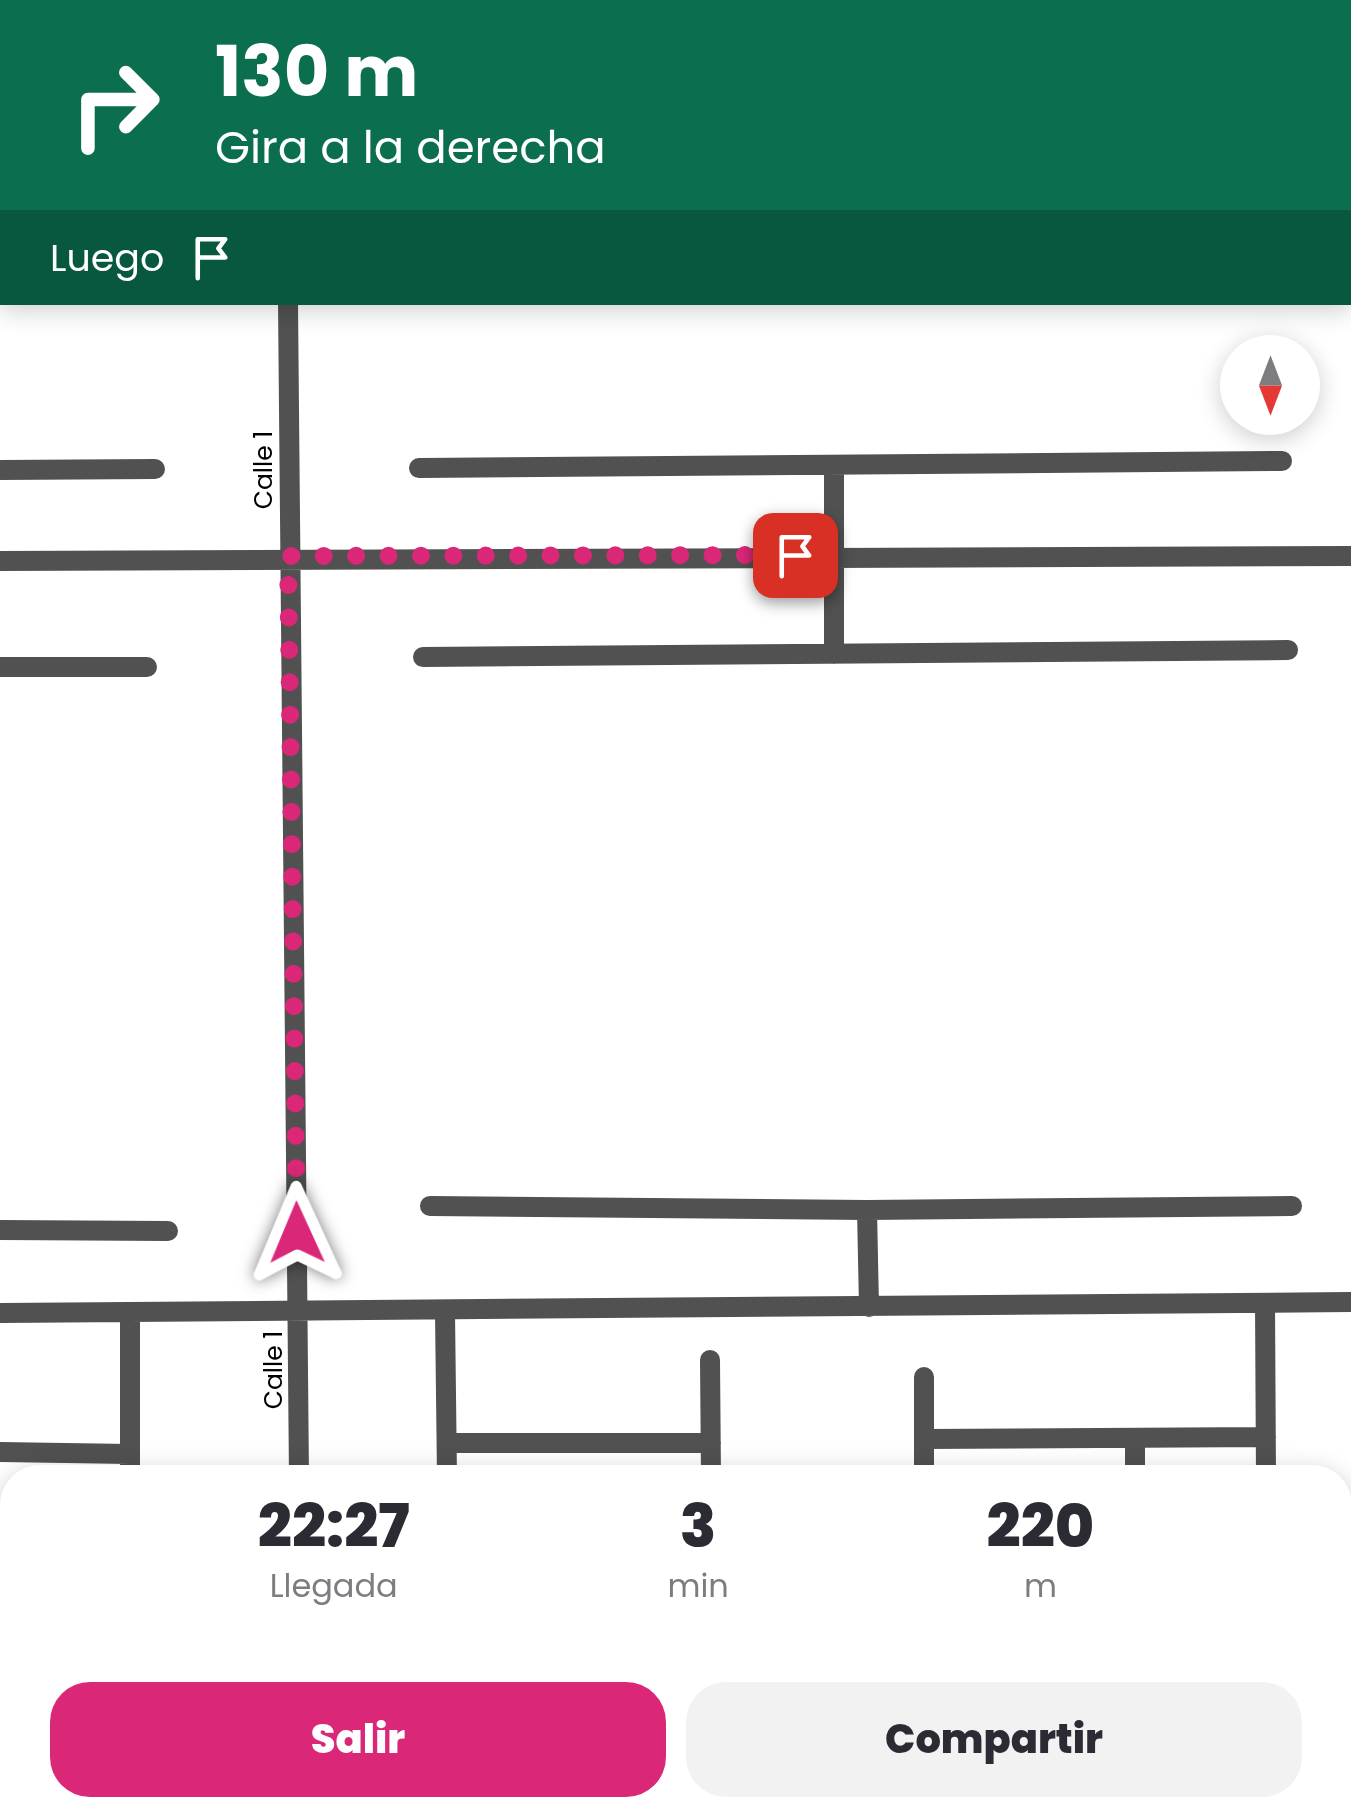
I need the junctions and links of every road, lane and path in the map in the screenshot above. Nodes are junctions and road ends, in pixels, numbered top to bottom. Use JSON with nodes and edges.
{"nodes":[{"id":1,"x":288,"y":305,"type":"edge"},
{"id":2,"x":1282,"y":461,"type":"dead end"},
{"id":3,"x":834,"y":465,"type":"junction"},
{"id":4,"x":419,"y":468,"type":"dead end"},
{"id":5,"x":0,"y":470,"type":"edge"},
{"id":6,"x":155,"y":470,"type":"dead end"},
{"id":7,"x":834,"y":555,"type":"junction"},
{"id":8,"x":288,"y":556,"type":"junction"},
{"id":9,"x":1351,"y":556,"type":"edge"},
{"id":10,"x":0,"y":560,"type":"edge"},
{"id":11,"x":1288,"y":650,"type":"dead end"},
{"id":12,"x":834,"y":654,"type":"junction"},
{"id":13,"x":423,"y":657,"type":"dead end"},
{"id":14,"x":0,"y":667,"type":"edge"},
{"id":15,"x":147,"y":667,"type":"dead end"},
{"id":16,"x":430,"y":1206,"type":"dead end"},
{"id":17,"x":1292,"y":1206,"type":"dead end"},
{"id":18,"x":868,"y":1210,"type":"junction"},
{"id":19,"x":0,"y":1230,"type":"edge"},
{"id":20,"x":168,"y":1231,"type":"dead end"},
{"id":21,"x":1265,"y":1302,"type":"junction"},
{"id":22,"x":1351,"y":1302,"type":"edge"},
{"id":23,"x":868,"y":1307,"type":"junction"},
{"id":24,"x":445,"y":1312,"type":"junction"},
{"id":25,"x":0,"y":1313,"type":"edge"},
{"id":26,"x":130,"y":1313,"type":"junction"},
{"id":27,"x":298,"y":1313,"type":"junction"},
{"id":28,"x":710,"y":1360,"type":"dead end"},
{"id":29,"x":924,"y":1377,"type":"dead end"},
{"id":30,"x":1266,"y":1437,"type":"junction"},
{"id":31,"x":1136,"y":1438,"type":"junction"},
{"id":32,"x":924,"y":1439,"type":"junction"},
{"id":33,"x":447,"y":1443,"type":"junction"},
{"id":34,"x":710,"y":1443,"type":"junction"},
{"id":35,"x":0,"y":1452,"type":"edge"},
{"id":36,"x":130,"y":1454,"type":"junction"},
{"id":37,"x":130,"y":1465,"type":"edge"},
{"id":38,"x":299,"y":1465,"type":"edge"},
{"id":39,"x":447,"y":1465,"type":"edge"},
{"id":40,"x":711,"y":1465,"type":"edge"},
{"id":41,"x":924,"y":1465,"type":"edge"},
{"id":42,"x":1135,"y":1465,"type":"edge"},
{"id":43,"x":1266,"y":1465,"type":"edge"}],
"edges":[{"from":1,"to":8,"type":"street","name":"Calle 1"},
{"from":2,"to":3,"type":"street"},
{"from":3,"to":4,"type":"street"},
{"from":3,"to":7,"type":"street"},
{"from":5,"to":6,"type":"street"},
{"from":7,"to":8,"type":"street"},
{"from":7,"to":9,"type":"street"},
{"from":7,"to":12,"type":"street"},
{"from":8,"to":10,"type":"street"},
{"from":8,"to":27,"type":"street","name":"Calle 1"},
{"from":11,"to":12,"type":"street"},
{"from":12,"to":13,"type":"street"},
{"from":14,"to":15,"type":"street"},
{"from":16,"to":18,"type":"street"},
{"from":17,"to":18,"type":"street"},
{"from":18,"to":23,"type":"street"},
{"from":19,"to":20,"type":"street"},
{"from":21,"to":22,"type":"street"},
{"from":21,"to":23,"type":"street"},
{"from":21,"to":30,"type":"street"},
{"from":23,"to":24,"type":"street"},
{"from":24,"to":27,"type":"street"},
{"from":24,"to":33,"type":"street"},
{"from":25,"to":26,"type":"street"},
{"from":26,"to":27,"type":"street"},
{"from":26,"to":36,"type":"street"},
{"from":27,"to":38,"type":"street","name":"Calle 1"},
{"from":28,"to":34,"type":"street"},
{"from":29,"to":32,"type":"street"},
{"from":30,"to":31,"type":"street"},
{"from":30,"to":43,"type":"street"},
{"from":31,"to":32,"type":"street"},
{"from":31,"to":42,"type":"street"},
{"from":32,"to":41,"type":"street"},
{"from":33,"to":34,"type":"street"},
{"from":33,"to":39,"type":"street"},
{"from":34,"to":40,"type":"street"},
{"from":35,"to":36,"type":"street"},
{"from":36,"to":37,"type":"street"}]}
